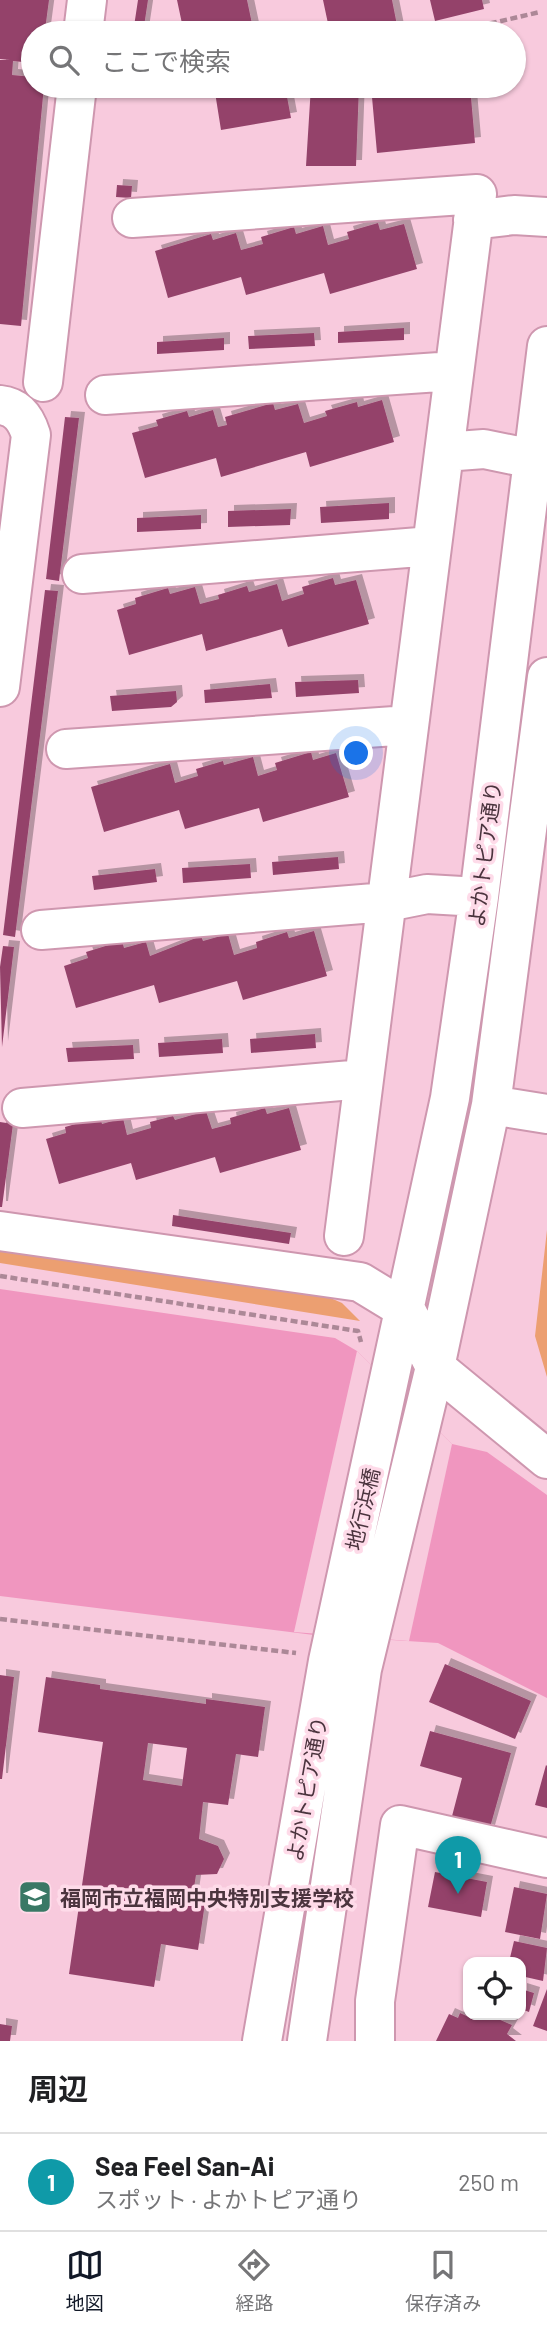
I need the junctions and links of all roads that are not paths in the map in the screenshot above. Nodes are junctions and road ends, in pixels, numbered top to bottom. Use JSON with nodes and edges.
{"nodes":[{"id":1,"x":87,"y":0,"type":"edge"},
{"id":2,"x":84,"y":21,"type":"edge"},
{"id":3,"x":76,"y":98,"type":"edge"},
{"id":4,"x":547,"y":217,"type":"edge"},
{"id":5,"x":132,"y":218,"type":"dead end"},
{"id":6,"x":473,"y":220,"type":"junction"},
{"id":7,"x":547,"y":346,"type":"edge"},
{"id":8,"x":454,"y":371,"type":"junction"},
{"id":9,"x":43,"y":382,"type":"dead end"},
{"id":10,"x":105,"y":395,"type":"dead end"},
{"id":11,"x":0,"y":405,"type":"edge"},
{"id":12,"x":444,"y":452,"type":"junction"},
{"id":13,"x":540,"y":461,"type":"edge"},
{"id":14,"x":9,"y":537,"type":"edge"},
{"id":15,"x":432,"y":546,"type":"junction"},
{"id":16,"x":82,"y":574,"type":"dead end"},
{"id":17,"x":547,"y":677,"type":"edge"},
{"id":18,"x":0,"y":685,"type":"edge"},
{"id":19,"x":409,"y":725,"type":"junction"},
{"id":20,"x":66,"y":749,"type":"dead end"},
{"id":21,"x":534,"y":879,"type":"edge"},
{"id":22,"x":479,"y":897,"type":"junction"},
{"id":23,"x":387,"y":902,"type":"junction"},
{"id":24,"x":41,"y":929,"type":"dead end"},
{"id":25,"x":364,"y":1079,"type":"junction"},
{"id":26,"x":491,"y":1105,"type":"junction"},
{"id":27,"x":22,"y":1108,"type":"dead end"},
{"id":28,"x":547,"y":1114,"type":"edge"},
{"id":29,"x":0,"y":1231,"type":"edge"},
{"id":30,"x":344,"y":1236,"type":"dead end"},
{"id":31,"x":406,"y":1310,"type":"junction"},
{"id":32,"x":379,"y":1351,"type":"joint"},
{"id":33,"x":435,"y":1367,"type":"junction"},
{"id":34,"x":547,"y":1459,"type":"edge"},
{"id":35,"x":330,"y":1662,"type":"junction"},
{"id":36,"x":547,"y":1858,"type":"edge"},
{"id":37,"x":262,"y":2041,"type":"edge"},
{"id":38,"x":307,"y":2041,"type":"edge"},
{"id":39,"x":375,"y":2041,"type":"edge"}],
"edges":[{"from":1,"to":2,"type":"street"},
{"from":3,"to":9,"type":"street"},
{"from":4,"to":6,"type":"street"},
{"from":5,"to":6,"type":"street"},
{"from":6,"to":8,"type":"street"},
{"from":7,"to":13,"type":"street","name":"よかトピア通り"},
{"from":8,"to":10,"type":"street"},
{"from":8,"to":12,"type":"street"},
{"from":11,"to":14,"type":"street"},
{"from":12,"to":13,"type":"street"},
{"from":12,"to":15,"type":"street"},
{"from":13,"to":22,"type":"street","name":"よかトピア通り"},
{"from":14,"to":18,"type":"street"},
{"from":15,"to":16,"type":"street"},
{"from":15,"to":19,"type":"street"},
{"from":17,"to":21,"type":"street","name":"よかトピア通り"},
{"from":19,"to":20,"type":"street"},
{"from":19,"to":23,"type":"street"},
{"from":21,"to":26,"type":"street","name":"よかトピア通り"},
{"from":22,"to":23,"type":"street"},
{"from":22,"to":31,"type":"street","name":"よかトピア通り"},
{"from":23,"to":24,"type":"street"},
{"from":23,"to":25,"type":"street"},
{"from":25,"to":27,"type":"street"},
{"from":25,"to":30,"type":"street"},
{"from":26,"to":28,"type":"street"},
{"from":26,"to":33,"type":"street","name":"よかトピア通り"},
{"from":29,"to":31,"type":"street"},
{"from":31,"to":32,"type":"street","name":"よかトピア通り"},
{"from":31,"to":33,"type":"street"},
{"from":32,"to":35,"type":"street","name":"地行浜橋"},
{"from":33,"to":34,"type":"street"},
{"from":33,"to":35,"type":"street","name":"地行浜橋"},
{"from":35,"to":37,"type":"street","name":"よかトピア通り"},
{"from":35,"to":38,"type":"street","name":"よかトピア通り"},
{"from":36,"to":39,"type":"street"}]}
